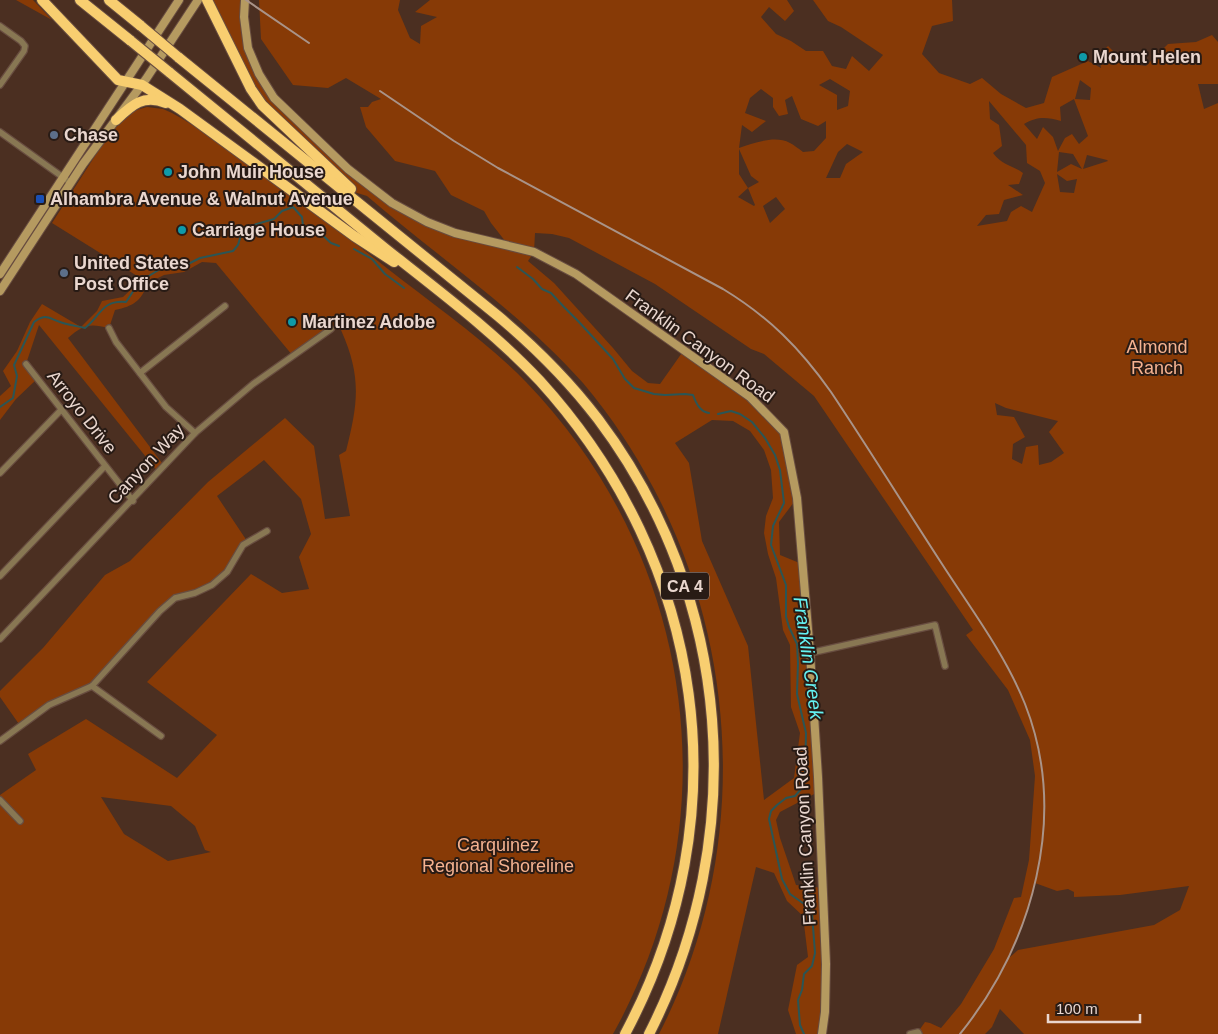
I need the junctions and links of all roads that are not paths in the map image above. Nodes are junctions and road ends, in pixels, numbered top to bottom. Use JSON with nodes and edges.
{"nodes":[{"id":1,"x":42,"y":0,"type":"edge"},
{"id":2,"x":80,"y":0,"type":"edge"},
{"id":3,"x":109,"y":0,"type":"edge"},
{"id":4,"x":179,"y":0,"type":"edge"},
{"id":5,"x":198,"y":0,"type":"edge"},
{"id":6,"x":207,"y":0,"type":"edge"},
{"id":7,"x":245,"y":0,"type":"edge"},
{"id":8,"x":0,"y":26,"type":"edge"},
{"id":9,"x":126,"y":81,"type":"junction"},
{"id":10,"x":0,"y":85,"type":"edge"},
{"id":11,"x":142,"y":85,"type":"junction"},
{"id":12,"x":180,"y":109,"type":"junction"},
{"id":13,"x":116,"y":120,"type":"junction"},
{"id":14,"x":0,"y":132,"type":"edge"},
{"id":15,"x":63,"y":177,"type":"junction"},
{"id":16,"x":70,"y":183,"type":"junction"},
{"id":17,"x":398,"y":235,"type":"junction"},
{"id":18,"x":0,"y":274,"type":"edge"},
{"id":19,"x":0,"y":290,"type":"edge"},
{"id":20,"x":443,"y":294,"type":"junction"},
{"id":21,"x":225,"y":306,"type":"dead end"},
{"id":22,"x":109,"y":328,"type":"dead end"},
{"id":23,"x":331,"y":329,"type":"dead end"},
{"id":24,"x":26,"y":364,"type":"dead end"},
{"id":25,"x":140,"y":372,"type":"junction"},
{"id":26,"x":62,"y":410,"type":"junction"},
{"id":27,"x":195,"y":433,"type":"junction"},
{"id":28,"x":105,"y":466,"type":"junction"},
{"id":29,"x":0,"y":473,"type":"edge"},
{"id":30,"x":133,"y":501,"type":"junction"},
{"id":31,"x":267,"y":531,"type":"dead end"},
{"id":32,"x":0,"y":576,"type":"edge"},
{"id":33,"x":0,"y":639,"type":"edge"},
{"id":34,"x":810,"y":653,"type":"junction"},
{"id":35,"x":945,"y":666,"type":"dead end"},
{"id":36,"x":92,"y":686,"type":"junction"},
{"id":37,"x":161,"y":736,"type":"dead end"},
{"id":38,"x":0,"y":741,"type":"edge"},
{"id":39,"x":0,"y":800,"type":"edge"},
{"id":40,"x":20,"y":821,"type":"dead end"},
{"id":41,"x":625,"y":1034,"type":"edge"},
{"id":42,"x":649,"y":1034,"type":"edge"},
{"id":43,"x":822,"y":1034,"type":"edge"},
{"id":44,"x":910,"y":1034,"type":"edge"},
{"id":45,"x":919,"y":1034,"type":"edge"}],
"edges":[{"from":1,"to":9,"type":"highway"},
{"from":2,"to":20,"type":"highway","number":"CA 4","bridge":true},
{"from":3,"to":17,"type":"highway","number":"CA 4","bridge":true},
{"from":4,"to":9,"type":"street"},
{"from":5,"to":11,"type":"street"},
{"from":6,"to":17,"type":"highway"},
{"from":7,"to":34,"type":"street","name":"Franklin Canyon Road"},
{"from":8,"to":10,"type":"street"},
{"from":9,"to":11,"type":"highway"},
{"from":9,"to":15,"type":"street"},
{"from":11,"to":12,"type":"highway"},
{"from":11,"to":13,"type":"street"},
{"from":12,"to":13,"type":"highway"},
{"from":12,"to":20,"type":"highway"},
{"from":13,"to":16,"type":"street"},
{"from":14,"to":15,"type":"street"},
{"from":15,"to":16,"type":"street"},
{"from":15,"to":18,"type":"street"},
{"from":16,"to":19,"type":"street"},
{"from":17,"to":42,"type":"highway","number":"CA 4"},
{"from":20,"to":41,"type":"highway","number":"CA 4"},
{"from":21,"to":25,"type":"street"},
{"from":22,"to":25,"type":"street"},
{"from":23,"to":27,"type":"street","name":"Canyon Way"},
{"from":24,"to":26,"type":"street","name":"Arroyo Drive"},
{"from":25,"to":27,"type":"street"},
{"from":26,"to":28,"type":"street","name":"Arroyo Drive"},
{"from":26,"to":29,"type":"street"},
{"from":27,"to":30,"type":"street","name":"Canyon Way"},
{"from":28,"to":30,"type":"street","name":"Arroyo Drive"},
{"from":28,"to":32,"type":"street"},
{"from":30,"to":33,"type":"street","name":"Canyon Way"},
{"from":31,"to":36,"type":"street"},
{"from":34,"to":35,"type":"street"},
{"from":34,"to":43,"type":"street","name":"Franklin Canyon Road"},
{"from":36,"to":37,"type":"street"},
{"from":36,"to":38,"type":"street"},
{"from":39,"to":40,"type":"street"},
{"from":44,"to":45,"type":"street"}]}
